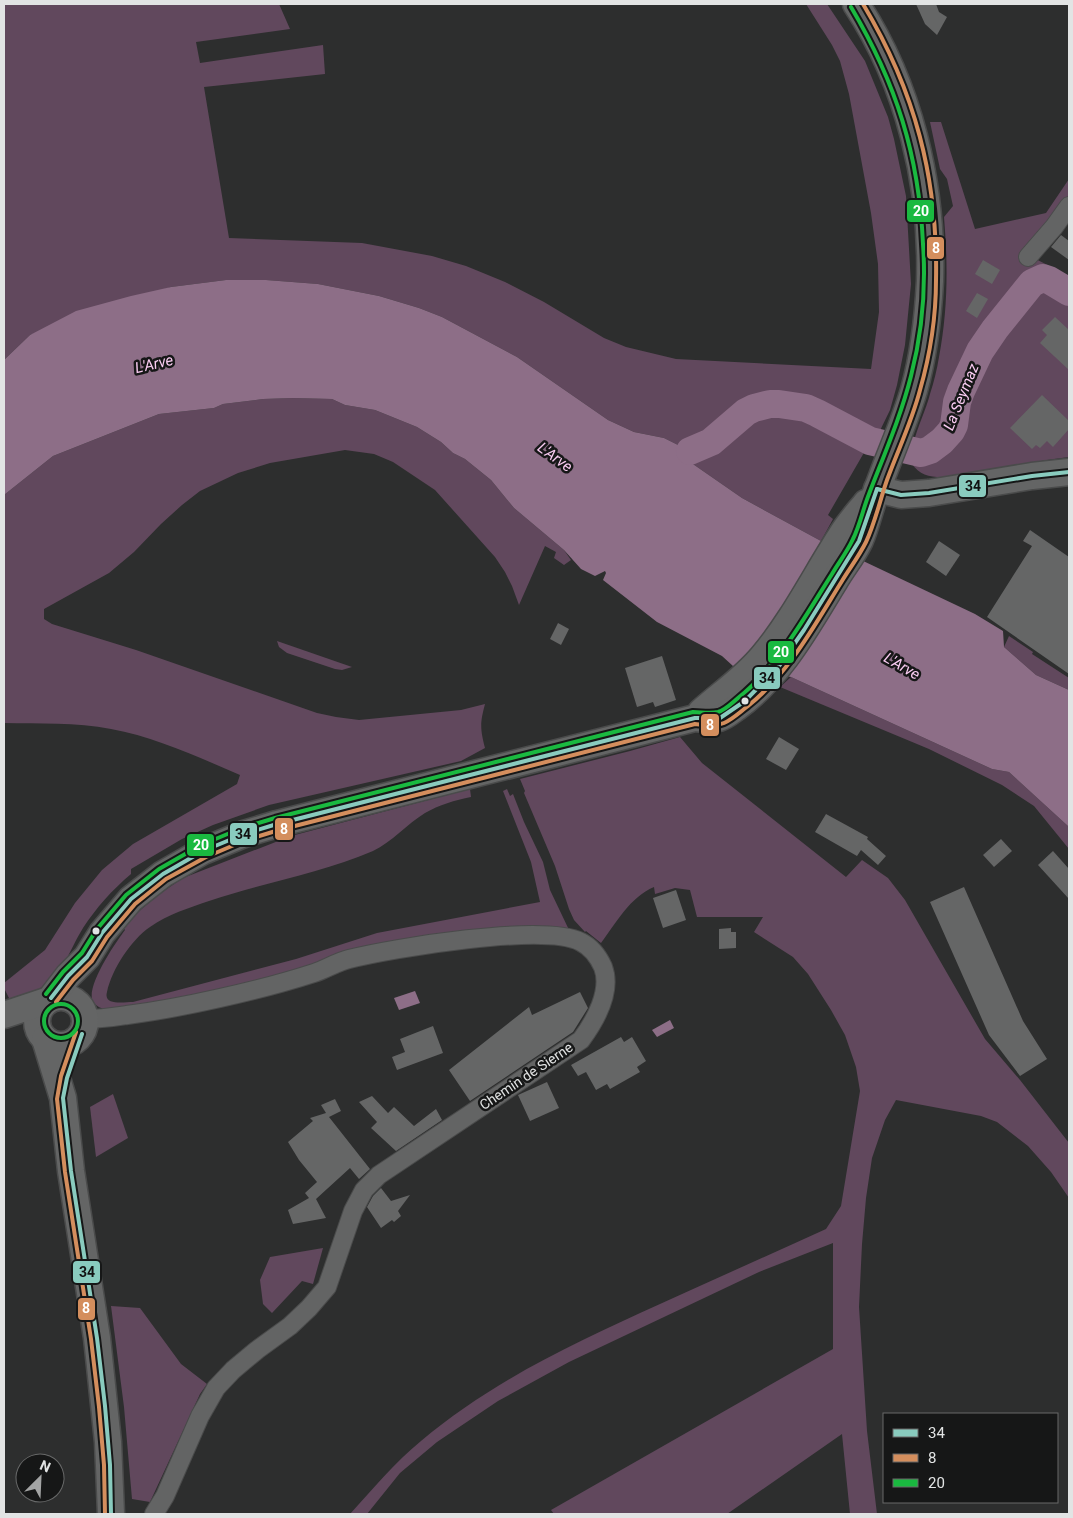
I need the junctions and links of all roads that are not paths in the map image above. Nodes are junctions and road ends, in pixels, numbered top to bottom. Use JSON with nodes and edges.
{"nodes":[{"id":1,"x":856,"y":4,"type":"edge"},
{"id":2,"x":1069,"y":206,"type":"edge"},
{"id":3,"x":1028,"y":257,"type":"dead end"},
{"id":4,"x":1069,"y":472,"type":"edge"},
{"id":5,"x":880,"y":482,"type":"junction"},
{"id":6,"x":851,"y":537,"type":"junction"},
{"id":7,"x":701,"y":717,"type":"junction"},
{"id":8,"x":87,"y":957,"type":"junction"},
{"id":9,"x":49,"y":1000,"type":"junction"},
{"id":10,"x":4,"y":1015,"type":"edge"},
{"id":11,"x":83,"y":1020,"type":"junction"},
{"id":12,"x":4,"y":1021,"type":"edge"},
{"id":13,"x":43,"y":1036,"type":"junction"},
{"id":14,"x":63,"y":1098,"type":"junction"},
{"id":15,"x":111,"y":1514,"type":"edge"},
{"id":16,"x":154,"y":1514,"type":"edge"}],
"edges":[{"from":1,"to":5,"type":"main road"},
{"from":2,"to":3,"type":"street"},
{"from":4,"to":5,"type":"main road"},
{"from":5,"to":6,"type":"main road"},
{"from":6,"to":7,"type":"main road"},
{"from":6,"to":7,"type":"main road"},
{"from":7,"to":8,"type":"main road"},
{"from":8,"to":9,"type":"main road"},
{"from":8,"to":11,"type":"main road"},
{"from":9,"to":10,"type":"main road"},
{"from":9,"to":11,"type":"main road"},
{"from":9,"to":13,"type":"main road"},
{"from":11,"to":13,"type":"main road"},
{"from":11,"to":14,"type":"main road"},
{"from":11,"to":16,"type":"street","name":"Chemin de Sierne"},
{"from":12,"to":13,"type":"main road"},
{"from":13,"to":14,"type":"main road"},
{"from":14,"to":15,"type":"main road"}]}
